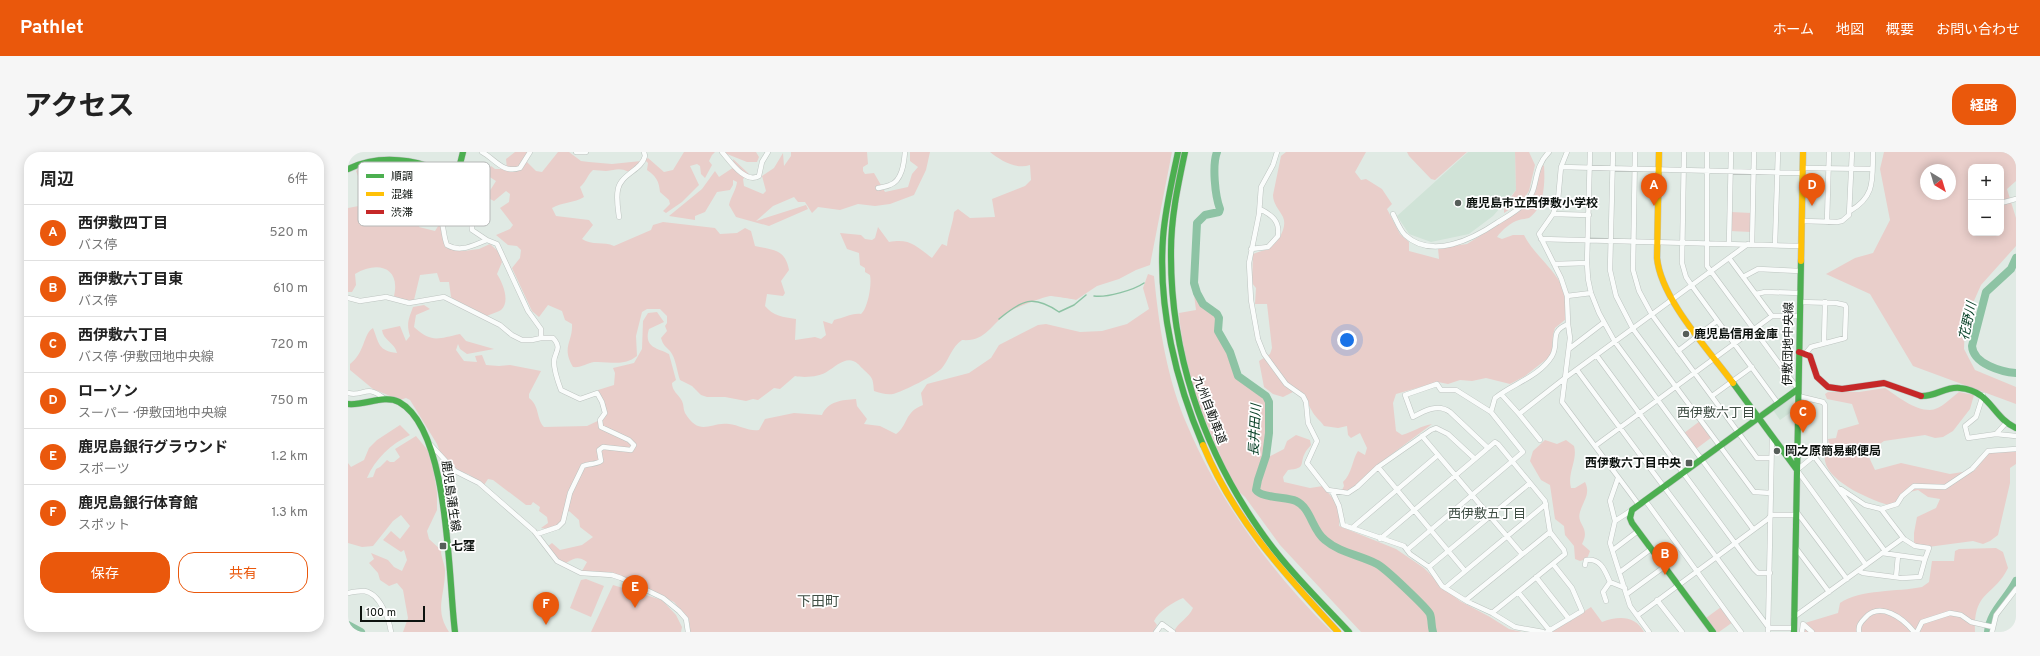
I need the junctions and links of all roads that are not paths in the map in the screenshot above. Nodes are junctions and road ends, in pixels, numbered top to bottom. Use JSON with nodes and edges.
{"nodes":[{"id":1,"x":465,"y":152,"type":"edge"},
{"id":2,"x":482,"y":152,"type":"edge"},
{"id":3,"x":530,"y":152,"type":"edge"},
{"id":4,"x":576,"y":152,"type":"edge"},
{"id":5,"x":586,"y":152,"type":"edge"},
{"id":6,"x":644,"y":152,"type":"edge"},
{"id":7,"x":722,"y":152,"type":"edge"},
{"id":8,"x":768,"y":152,"type":"edge"},
{"id":9,"x":905,"y":152,"type":"edge"},
{"id":10,"x":1178,"y":152,"type":"edge"},
{"id":11,"x":1185,"y":152,"type":"edge"},
{"id":12,"x":1278,"y":152,"type":"edge"},
{"id":13,"x":1549,"y":152,"type":"edge"},
{"id":14,"x":1566,"y":152,"type":"edge"},
{"id":15,"x":1590,"y":152,"type":"edge"},
{"id":16,"x":1613,"y":152,"type":"edge"},
{"id":17,"x":1635,"y":152,"type":"edge"},
{"id":18,"x":1659,"y":152,"type":"edge"},
{"id":19,"x":1684,"y":152,"type":"edge"},
{"id":20,"x":1708,"y":152,"type":"edge"},
{"id":21,"x":1731,"y":152,"type":"edge"},
{"id":22,"x":1754,"y":152,"type":"edge"},
{"id":23,"x":1778,"y":152,"type":"edge"},
{"id":24,"x":1803,"y":152,"type":"edge"},
{"id":25,"x":1829,"y":152,"type":"edge"},
{"id":26,"x":1852,"y":152,"type":"edge"},
{"id":27,"x":1873,"y":152,"type":"edge"},
{"id":28,"x":382,"y":162,"type":"edge"},
{"id":29,"x":412,"y":162,"type":"edge"},
{"id":30,"x":461,"y":162,"type":"edge"},
{"id":31,"x":358,"y":165,"type":"edge"},
{"id":32,"x":1561,"y":168,"type":"junction"},
{"id":33,"x":1590,"y":168,"type":"junction"},
{"id":34,"x":1612,"y":168,"type":"junction"},
{"id":35,"x":348,"y":169,"type":"edge"},
{"id":36,"x":1635,"y":169,"type":"junction"},
{"id":37,"x":1828,"y":169,"type":"junction"},
{"id":38,"x":1851,"y":169,"type":"junction"},
{"id":39,"x":1872,"y":169,"type":"junction"},
{"id":40,"x":1659,"y":170,"type":"junction"},
{"id":41,"x":1684,"y":170,"type":"junction"},
{"id":42,"x":1803,"y":170,"type":"junction"},
{"id":43,"x":1707,"y":171,"type":"junction"},
{"id":44,"x":1731,"y":172,"type":"junction"},
{"id":45,"x":1754,"y":172,"type":"junction"},
{"id":46,"x":1777,"y":173,"type":"junction"},
{"id":47,"x":878,"y":188,"type":"dead end"},
{"id":48,"x":2016,"y":199,"type":"edge"},
{"id":49,"x":2004,"y":202,"type":"edge"},
{"id":50,"x":1260,"y":209,"type":"junction"},
{"id":51,"x":1850,"y":211,"type":"junction"},
{"id":52,"x":1393,"y":214,"type":"dead end"},
{"id":53,"x":1553,"y":214,"type":"junction"},
{"id":54,"x":1588,"y":215,"type":"junction"},
{"id":55,"x":619,"y":218,"type":"dead end"},
{"id":56,"x":1802,"y":221,"type":"junction"},
{"id":57,"x":1827,"y":222,"type":"junction"},
{"id":58,"x":443,"y":226,"type":"edge"},
{"id":59,"x":472,"y":226,"type":"edge"},
{"id":60,"x":1541,"y":239,"type":"junction"},
{"id":61,"x":487,"y":240,"type":"junction"},
{"id":62,"x":1588,"y":240,"type":"junction"},
{"id":63,"x":1611,"y":241,"type":"junction"},
{"id":64,"x":1633,"y":241,"type":"junction"},
{"id":65,"x":1657,"y":242,"type":"junction"},
{"id":66,"x":1682,"y":242,"type":"junction"},
{"id":67,"x":1705,"y":243,"type":"junction"},
{"id":68,"x":1728,"y":244,"type":"junction"},
{"id":69,"x":1750,"y":245,"type":"junction"},
{"id":70,"x":1775,"y":245,"type":"junction"},
{"id":71,"x":1801,"y":246,"type":"junction"},
{"id":72,"x":1251,"y":249,"type":"junction"},
{"id":73,"x":1729,"y":258,"type":"junction"},
{"id":74,"x":1587,"y":263,"type":"junction"},
{"id":75,"x":1554,"y":264,"type":"junction"},
{"id":76,"x":1800,"y":271,"type":"junction"},
{"id":77,"x":1710,"y":272,"type":"junction"},
{"id":78,"x":1743,"y":277,"type":"junction"},
{"id":79,"x":1692,"y":286,"type":"junction"},
{"id":80,"x":1591,"y":293,"type":"junction"},
{"id":81,"x":1800,"y":293,"type":"junction"},
{"id":82,"x":1756,"y":294,"type":"junction"},
{"id":83,"x":1567,"y":296,"type":"junction"},
{"id":84,"x":348,"y":298,"type":"edge"},
{"id":85,"x":1672,"y":301,"type":"junction"},
{"id":86,"x":1800,"y":302,"type":"junction"},
{"id":87,"x":1825,"y":302,"type":"junction"},
{"id":88,"x":1652,"y":315,"type":"junction"},
{"id":89,"x":1772,"y":316,"type":"junction"},
{"id":90,"x":1800,"y":316,"type":"junction"},
{"id":91,"x":1717,"y":321,"type":"junction"},
{"id":92,"x":1603,"y":323,"type":"junction"},
{"id":93,"x":1568,"y":324,"type":"junction"},
{"id":94,"x":1633,"y":329,"type":"junction"},
{"id":95,"x":1754,"y":330,"type":"junction"},
{"id":96,"x":1698,"y":336,"type":"junction"},
{"id":97,"x":541,"y":338,"type":"junction"},
{"id":98,"x":1615,"y":342,"type":"junction"},
{"id":99,"x":1824,"y":343,"type":"junction"},
{"id":100,"x":1735,"y":344,"type":"junction"},
{"id":101,"x":1569,"y":349,"type":"junction"},
{"id":102,"x":1678,"y":350,"type":"junction"},
{"id":103,"x":1799,"y":352,"type":"junction"},
{"id":104,"x":1806,"y":353,"type":"junction"},
{"id":105,"x":1597,"y":356,"type":"junction"},
{"id":106,"x":1714,"y":359,"type":"junction"},
{"id":107,"x":1752,"y":367,"type":"junction"},
{"id":108,"x":1577,"y":370,"type":"junction"},
{"id":109,"x":1695,"y":373,"type":"junction"},
{"id":110,"x":1565,"y":378,"type":"junction"},
{"id":111,"x":1731,"y":382,"type":"junction"},
{"id":112,"x":1677,"y":386,"type":"junction"},
{"id":113,"x":1798,"y":389,"type":"junction"},
{"id":114,"x":348,"y":393,"type":"edge"},
{"id":115,"x":1501,"y":394,"type":"junction"},
{"id":116,"x":1983,"y":395,"type":"junction"},
{"id":117,"x":1712,"y":396,"type":"junction"},
{"id":118,"x":1798,"y":396,"type":"junction"},
{"id":119,"x":385,"y":399,"type":"junction"},
{"id":120,"x":1658,"y":400,"type":"junction"},
{"id":121,"x":1778,"y":402,"type":"junction"},
{"id":122,"x":348,"y":404,"type":"edge"},
{"id":123,"x":1491,"y":412,"type":"junction"},
{"id":124,"x":1519,"y":414,"type":"junction"},
{"id":125,"x":1640,"y":414,"type":"junction"},
{"id":126,"x":1757,"y":417,"type":"junction"},
{"id":127,"x":2006,"y":423,"type":"junction"},
{"id":128,"x":1620,"y":428,"type":"junction"},
{"id":129,"x":2016,"y":428,"type":"edge"},
{"id":130,"x":1738,"y":432,"type":"junction"},
{"id":131,"x":1996,"y":434,"type":"junction"},
{"id":132,"x":1422,"y":436,"type":"junction"},
{"id":133,"x":2016,"y":436,"type":"edge"},
{"id":134,"x":1772,"y":437,"type":"junction"},
{"id":135,"x":1540,"y":440,"type":"dead end"},
{"id":136,"x":431,"y":445,"type":"junction"},
{"id":137,"x":1719,"y":445,"type":"junction"},
{"id":138,"x":1595,"y":446,"type":"junction"},
{"id":139,"x":1488,"y":448,"type":"junction"},
{"id":140,"x":2016,"y":449,"type":"edge"},
{"id":141,"x":1438,"y":455,"type":"junction"},
{"id":142,"x":1814,"y":456,"type":"junction"},
{"id":143,"x":1771,"y":458,"type":"junction"},
{"id":144,"x":1475,"y":459,"type":"junction"},
{"id":145,"x":1701,"y":459,"type":"junction"},
{"id":146,"x":1514,"y":462,"type":"junction"},
{"id":147,"x":1378,"y":468,"type":"junction"},
{"id":148,"x":1796,"y":470,"type":"junction"},
{"id":149,"x":1683,"y":472,"type":"junction"},
{"id":150,"x":1455,"y":475,"type":"junction"},
{"id":151,"x":1618,"y":478,"type":"junction"},
{"id":152,"x":1530,"y":483,"type":"junction"},
{"id":153,"x":1664,"y":486,"type":"junction"},
{"id":154,"x":1838,"y":488,"type":"junction"},
{"id":155,"x":1397,"y":490,"type":"junction"},
{"id":156,"x":1332,"y":491,"type":"junction"},
{"id":157,"x":1771,"y":493,"type":"junction"},
{"id":158,"x":1473,"y":496,"type":"junction"},
{"id":159,"x":1645,"y":500,"type":"junction"},
{"id":160,"x":1546,"y":504,"type":"junction"},
{"id":161,"x":1639,"y":505,"type":"junction"},
{"id":162,"x":1881,"y":509,"type":"junction"},
{"id":163,"x":1414,"y":510,"type":"junction"},
{"id":164,"x":1632,"y":510,"type":"junction"},
{"id":165,"x":1796,"y":513,"type":"junction"},
{"id":166,"x":1771,"y":515,"type":"junction"},
{"id":167,"x":1490,"y":516,"type":"junction"},
{"id":168,"x":1615,"y":521,"type":"junction"},
{"id":169,"x":1352,"y":528,"type":"junction"},
{"id":170,"x":1431,"y":530,"type":"junction"},
{"id":171,"x":1753,"y":530,"type":"junction"},
{"id":172,"x":1638,"y":531,"type":"junction"},
{"id":173,"x":1550,"y":532,"type":"junction"},
{"id":174,"x":537,"y":534,"type":"junction"},
{"id":175,"x":1507,"y":536,"type":"junction"},
{"id":176,"x":1903,"y":538,"type":"junction"},
{"id":177,"x":1380,"y":539,"type":"junction"},
{"id":178,"x":1735,"y":543,"type":"junction"},
{"id":179,"x":1796,"y":548,"type":"junction"},
{"id":180,"x":1651,"y":549,"type":"junction"},
{"id":181,"x":1407,"y":550,"type":"junction"},
{"id":182,"x":1613,"y":550,"type":"junction"},
{"id":183,"x":1449,"y":551,"type":"junction"},
{"id":184,"x":1884,"y":552,"type":"junction"},
{"id":185,"x":1522,"y":554,"type":"junction"},
{"id":186,"x":1898,"y":556,"type":"junction"},
{"id":187,"x":1716,"y":557,"type":"junction"},
{"id":188,"x":1925,"y":559,"type":"junction"},
{"id":189,"x":1553,"y":564,"type":"junction"},
{"id":190,"x":1585,"y":565,"type":"dead end"},
{"id":191,"x":1866,"y":565,"type":"junction"},
{"id":192,"x":1429,"y":567,"type":"junction"},
{"id":193,"x":1664,"y":567,"type":"junction"},
{"id":194,"x":1859,"y":570,"type":"junction"},
{"id":195,"x":1465,"y":571,"type":"junction"},
{"id":196,"x":1697,"y":571,"type":"junction"},
{"id":197,"x":1620,"y":572,"type":"junction"},
{"id":198,"x":1770,"y":573,"type":"junction"},
{"id":199,"x":1536,"y":577,"type":"junction"},
{"id":200,"x":1896,"y":577,"type":"junction"},
{"id":201,"x":1847,"y":579,"type":"junction"},
{"id":202,"x":1610,"y":582,"type":"junction"},
{"id":203,"x":1678,"y":585,"type":"junction"},
{"id":204,"x":1445,"y":588,"type":"junction"},
{"id":205,"x":1625,"y":588,"type":"junction"},
{"id":206,"x":2016,"y":589,"type":"edge"},
{"id":207,"x":1518,"y":592,"type":"junction"},
{"id":208,"x":1829,"y":592,"type":"junction"},
{"id":209,"x":348,"y":593,"type":"edge"},
{"id":210,"x":1627,"y":594,"type":"junction"},
{"id":211,"x":1466,"y":600,"type":"junction"},
{"id":212,"x":1657,"y":600,"type":"junction"},
{"id":213,"x":1606,"y":601,"type":"dead end"},
{"id":214,"x":1492,"y":613,"type":"junction"},
{"id":215,"x":1638,"y":615,"type":"junction"},
{"id":216,"x":1794,"y":617,"type":"junction"},
{"id":217,"x":1569,"y":619,"type":"junction"},
{"id":218,"x":1768,"y":630,"type":"edge"},
{"id":219,"x":1794,"y":630,"type":"edge"},
{"id":220,"x":1993,"y":630,"type":"edge"},
{"id":221,"x":391,"y":632,"type":"edge"},
{"id":222,"x":455,"y":632,"type":"edge"},
{"id":223,"x":688,"y":632,"type":"edge"},
{"id":224,"x":1156,"y":632,"type":"edge"},
{"id":225,"x":1173,"y":632,"type":"edge"},
{"id":226,"x":1338,"y":632,"type":"edge"},
{"id":227,"x":1349,"y":632,"type":"edge"},
{"id":228,"x":1542,"y":632,"type":"edge"},
{"id":229,"x":1549,"y":632,"type":"edge"},
{"id":230,"x":1649,"y":632,"type":"edge"},
{"id":231,"x":1682,"y":632,"type":"edge"},
{"id":232,"x":1713,"y":632,"type":"edge"},
{"id":233,"x":1741,"y":632,"type":"edge"},
{"id":234,"x":1802,"y":632,"type":"edge"},
{"id":235,"x":1812,"y":632,"type":"edge"},
{"id":236,"x":1858,"y":632,"type":"edge"},
{"id":237,"x":1914,"y":632,"type":"edge"},
{"id":238,"x":1917,"y":632,"type":"edge"}],
"edges":[{"from":1,"to":30,"type":"main road"},
{"from":2,"to":3,"type":"street"},
{"from":4,"to":5,"type":"street"},
{"from":6,"to":55,"type":"street"},
{"from":7,"to":8,"type":"street"},
{"from":9,"to":47,"type":"street"},
{"from":10,"to":226,"type":"main road","name":"九州自動車道"},
{"from":11,"to":227,"type":"main road","name":"九州自動車道"},
{"from":12,"to":50,"type":"street"},
{"from":13,"to":52,"type":"street"},
{"from":14,"to":32,"type":"street"},
{"from":15,"to":33,"type":"street"},
{"from":16,"to":34,"type":"street"},
{"from":17,"to":36,"type":"street"},
{"from":18,"to":40,"type":"main road"},
{"from":19,"to":41,"type":"street"},
{"from":20,"to":43,"type":"street"},
{"from":21,"to":44,"type":"street"},
{"from":22,"to":45,"type":"street"},
{"from":23,"to":46,"type":"street"},
{"from":24,"to":42,"type":"main road","name":"伊敷団地中央線"},
{"from":25,"to":37,"type":"street"},
{"from":26,"to":38,"type":"street"},
{"from":27,"to":39,"type":"street"},
{"from":28,"to":29,"type":"main road"},
{"from":31,"to":35,"type":"main road"},
{"from":32,"to":33,"type":"street"},
{"from":32,"to":53,"type":"street"},
{"from":33,"to":34,"type":"street"},
{"from":33,"to":54,"type":"street"},
{"from":34,"to":36,"type":"street"},
{"from":34,"to":63,"type":"street"},
{"from":36,"to":40,"type":"street"},
{"from":36,"to":64,"type":"street"},
{"from":37,"to":38,"type":"street"},
{"from":37,"to":42,"type":"street"},
{"from":37,"to":57,"type":"street"},
{"from":38,"to":39,"type":"street"},
{"from":38,"to":51,"type":"street"},
{"from":39,"to":51,"type":"street"},
{"from":40,"to":41,"type":"street"},
{"from":40,"to":65,"type":"main road"},
{"from":41,"to":43,"type":"street"},
{"from":41,"to":66,"type":"street"},
{"from":42,"to":46,"type":"street"},
{"from":42,"to":56,"type":"main road","name":"伊敷団地中央線"},
{"from":43,"to":44,"type":"street"},
{"from":43,"to":67,"type":"street"},
{"from":44,"to":45,"type":"street"},
{"from":44,"to":68,"type":"street"},
{"from":45,"to":46,"type":"street"},
{"from":45,"to":69,"type":"street"},
{"from":46,"to":70,"type":"street"},
{"from":48,"to":49,"type":"street"},
{"from":50,"to":72,"type":"street"},
{"from":50,"to":72,"type":"street"},
{"from":51,"to":57,"type":"street"},
{"from":53,"to":54,"type":"street"},
{"from":53,"to":60,"type":"street"},
{"from":54,"to":62,"type":"street"},
{"from":56,"to":57,"type":"street"},
{"from":56,"to":71,"type":"main road","name":"伊敷団地中央線"},
{"from":58,"to":61,"type":"street"},
{"from":59,"to":61,"type":"street"},
{"from":60,"to":62,"type":"street"},
{"from":60,"to":75,"type":"street"},
{"from":61,"to":97,"type":"street"},
{"from":62,"to":63,"type":"street"},
{"from":62,"to":74,"type":"street"},
{"from":63,"to":64,"type":"street"},
{"from":63,"to":94,"type":"street"},
{"from":64,"to":65,"type":"street"},
{"from":64,"to":88,"type":"street"},
{"from":65,"to":66,"type":"street"},
{"from":65,"to":85,"type":"main road"},
{"from":66,"to":67,"type":"street"},
{"from":66,"to":79,"type":"street"},
{"from":67,"to":68,"type":"street"},
{"from":67,"to":77,"type":"street"},
{"from":68,"to":69,"type":"street"},
{"from":69,"to":70,"type":"street"},
{"from":69,"to":73,"type":"street"},
{"from":70,"to":71,"type":"street"},
{"from":71,"to":76,"type":"main road","name":"伊敷団地中央線"},
{"from":72,"to":156,"type":"street"},
{"from":73,"to":77,"type":"street"},
{"from":73,"to":78,"type":"street"},
{"from":74,"to":75,"type":"street"},
{"from":74,"to":80,"type":"street"},
{"from":75,"to":83,"type":"street"},
{"from":76,"to":78,"type":"street"},
{"from":76,"to":81,"type":"main road","name":"伊敷団地中央線"},
{"from":77,"to":79,"type":"street"},
{"from":77,"to":95,"type":"street"},
{"from":78,"to":82,"type":"street"},
{"from":79,"to":85,"type":"street"},
{"from":79,"to":91,"type":"street"},
{"from":80,"to":83,"type":"street"},
{"from":80,"to":92,"type":"street"},
{"from":81,"to":82,"type":"street"},
{"from":81,"to":86,"type":"main road","name":"伊敷団地中央線"},
{"from":82,"to":89,"type":"street"},
{"from":83,"to":93,"type":"street"},
{"from":84,"to":97,"type":"street"},
{"from":85,"to":88,"type":"street"},
{"from":85,"to":96,"type":"main road"},
{"from":86,"to":87,"type":"street"},
{"from":86,"to":90,"type":"main road","name":"伊敷団地中央線"},
{"from":87,"to":99,"type":"street"},
{"from":87,"to":99,"type":"street"},
{"from":88,"to":94,"type":"street"},
{"from":88,"to":102,"type":"street"},
{"from":89,"to":90,"type":"street"},
{"from":89,"to":95,"type":"street"},
{"from":90,"to":103,"type":"main road","name":"伊敷団地中央線"},
{"from":91,"to":96,"type":"street"},
{"from":91,"to":100,"type":"street"},
{"from":92,"to":98,"type":"street"},
{"from":92,"to":101,"type":"street"},
{"from":93,"to":101,"type":"street"},
{"from":93,"to":115,"type":"street"},
{"from":94,"to":98,"type":"street"},
{"from":94,"to":112,"type":"street"},
{"from":95,"to":100,"type":"street"},
{"from":95,"to":113,"type":"street"},
{"from":96,"to":102,"type":"street"},
{"from":96,"to":106,"type":"main road"},
{"from":97,"to":174,"type":"street"},
{"from":98,"to":105,"type":"street"},
{"from":98,"to":120,"type":"street"},
{"from":99,"to":104,"type":"street"},
{"from":100,"to":106,"type":"street"},
{"from":100,"to":107,"type":"street"},
{"from":101,"to":110,"type":"street"},
{"from":102,"to":109,"type":"street"},
{"from":103,"to":104,"type":"main road"},
{"from":103,"to":113,"type":"main road","name":"伊敷団地中央線"},
{"from":104,"to":116,"type":"main road"},
{"from":105,"to":108,"type":"street"},
{"from":105,"to":125,"type":"street"},
{"from":106,"to":109,"type":"street"},
{"from":106,"to":111,"type":"main road"},
{"from":107,"to":111,"type":"street"},
{"from":107,"to":121,"type":"street"},
{"from":108,"to":110,"type":"street"},
{"from":108,"to":128,"type":"street"},
{"from":109,"to":112,"type":"street"},
{"from":109,"to":117,"type":"street"},
{"from":110,"to":124,"type":"street"},
{"from":110,"to":138,"type":"street"},
{"from":111,"to":117,"type":"street"},
{"from":111,"to":126,"type":"main road"},
{"from":112,"to":120,"type":"street"},
{"from":112,"to":137,"type":"street"},
{"from":113,"to":118,"type":"main road","name":"伊敷団地中央線"},
{"from":113,"to":121,"type":"main road"},
{"from":114,"to":119,"type":"street"},
{"from":115,"to":123,"type":"street"},
{"from":115,"to":124,"type":"street"},
{"from":116,"to":127,"type":"main road"},
{"from":116,"to":131,"type":"street"},
{"from":117,"to":130,"type":"street"},
{"from":118,"to":142,"type":"street"},
{"from":118,"to":148,"type":"main road","name":"伊敷団地中央線"},
{"from":119,"to":122,"type":"main road","name":"鹿児島蒲生線"},
{"from":119,"to":136,"type":"main road","name":"鹿児島蒲生線"},
{"from":120,"to":125,"type":"street"},
{"from":120,"to":145,"type":"street"},
{"from":121,"to":126,"type":"main road"},
{"from":123,"to":139,"type":"street"},
{"from":123,"to":146,"type":"street"},
{"from":124,"to":135,"type":"street"},
{"from":125,"to":128,"type":"street"},
{"from":125,"to":149,"type":"street"},
{"from":126,"to":130,"type":"main road"},
{"from":126,"to":134,"type":"main road"},
{"from":127,"to":129,"type":"main road"},
{"from":127,"to":131,"type":"street"},
{"from":128,"to":138,"type":"street"},
{"from":128,"to":153,"type":"street"},
{"from":130,"to":137,"type":"main road"},
{"from":130,"to":143,"type":"street"},
{"from":131,"to":133,"type":"street"},
{"from":132,"to":141,"type":"street"},
{"from":132,"to":144,"type":"street"},
{"from":132,"to":147,"type":"street"},
{"from":134,"to":143,"type":"street"},
{"from":134,"to":148,"type":"main road"},
{"from":136,"to":174,"type":"street"},
{"from":136,"to":222,"type":"main road","name":"鹿児島蒲生線"},
{"from":137,"to":145,"type":"main road"},
{"from":137,"to":157,"type":"street"},
{"from":138,"to":151,"type":"street"},
{"from":139,"to":144,"type":"street"},
{"from":139,"to":146,"type":"street"},
{"from":140,"to":162,"type":"street"},
{"from":141,"to":150,"type":"street"},
{"from":141,"to":155,"type":"street"},
{"from":142,"to":148,"type":"street"},
{"from":142,"to":154,"type":"street"},
{"from":143,"to":157,"type":"street"},
{"from":144,"to":150,"type":"street"},
{"from":145,"to":149,"type":"main road"},
{"from":145,"to":171,"type":"street"},
{"from":146,"to":152,"type":"street"},
{"from":146,"to":158,"type":"street"},
{"from":147,"to":155,"type":"street"},
{"from":147,"to":156,"type":"street"},
{"from":148,"to":165,"type":"main road","name":"伊敷団地中央線"},
{"from":148,"to":191,"type":"street"},
{"from":149,"to":153,"type":"main road"},
{"from":149,"to":178,"type":"street"},
{"from":150,"to":158,"type":"street"},
{"from":150,"to":163,"type":"street"},
{"from":151,"to":161,"type":"street"},
{"from":151,"to":168,"type":"street"},
{"from":152,"to":160,"type":"street"},
{"from":152,"to":167,"type":"street"},
{"from":153,"to":159,"type":"main road"},
{"from":153,"to":187,"type":"street"},
{"from":154,"to":162,"type":"street"},
{"from":154,"to":184,"type":"street"},
{"from":155,"to":163,"type":"street"},
{"from":155,"to":169,"type":"street"},
{"from":156,"to":169,"type":"street"},
{"from":157,"to":166,"type":"street"},
{"from":158,"to":167,"type":"street"},
{"from":158,"to":170,"type":"street"},
{"from":159,"to":161,"type":"main road"},
{"from":159,"to":196,"type":"street"},
{"from":160,"to":173,"type":"street"},
{"from":160,"to":175,"type":"street"},
{"from":161,"to":164,"type":"main road"},
{"from":162,"to":176,"type":"street"},
{"from":163,"to":170,"type":"street"},
{"from":163,"to":177,"type":"street"},
{"from":164,"to":168,"type":"street"},
{"from":164,"to":172,"type":"main road"},
{"from":165,"to":166,"type":"street"},
{"from":165,"to":179,"type":"main road","name":"伊敷団地中央線"},
{"from":165,"to":201,"type":"street"},
{"from":166,"to":171,"type":"street"},
{"from":166,"to":198,"type":"street"},
{"from":167,"to":175,"type":"street"},
{"from":167,"to":183,"type":"street"},
{"from":168,"to":182,"type":"street"},
{"from":169,"to":177,"type":"street"},
{"from":170,"to":181,"type":"street"},
{"from":170,"to":183,"type":"street"},
{"from":171,"to":178,"type":"street"},
{"from":172,"to":180,"type":"main road"},
{"from":172,"to":182,"type":"street"},
{"from":173,"to":185,"type":"street"},
{"from":173,"to":189,"type":"street"},
{"from":174,"to":223,"type":"street"},
{"from":175,"to":185,"type":"street"},
{"from":175,"to":195,"type":"street"},
{"from":176,"to":184,"type":"street"},
{"from":176,"to":188,"type":"street"},
{"from":177,"to":181,"type":"street"},
{"from":178,"to":187,"type":"street"},
{"from":178,"to":198,"type":"street"},
{"from":179,"to":208,"type":"street"},
{"from":179,"to":216,"type":"main road","name":"伊敷団地中央線"},
{"from":180,"to":193,"type":"main road"},
{"from":180,"to":197,"type":"street"},
{"from":181,"to":192,"type":"street"},
{"from":182,"to":197,"type":"street"},
{"from":183,"to":192,"type":"street"},
{"from":183,"to":195,"type":"street"},
{"from":184,"to":186,"type":"street"},
{"from":184,"to":191,"type":"street"},
{"from":185,"to":211,"type":"street"},
{"from":186,"to":188,"type":"street"},
{"from":186,"to":200,"type":"street"},
{"from":187,"to":196,"type":"street"},
{"from":187,"to":218,"type":"street"},
{"from":188,"to":200,"type":"street"},
{"from":189,"to":199,"type":"street"},
{"from":189,"to":217,"type":"street"},
{"from":190,"to":202,"type":"street"},
{"from":191,"to":194,"type":"street"},
{"from":192,"to":204,"type":"street"},
{"from":193,"to":203,"type":"main road"},
{"from":193,"to":210,"type":"street"},
{"from":194,"to":200,"type":"street"},
{"from":194,"to":201,"type":"street"},
{"from":195,"to":204,"type":"street"},
{"from":196,"to":203,"type":"street"},
{"from":196,"to":233,"type":"street"},
{"from":197,"to":205,"type":"street"},
{"from":198,"to":218,"type":"street"},
{"from":199,"to":207,"type":"street"},
{"from":199,"to":217,"type":"street"},
{"from":201,"to":208,"type":"street"},
{"from":202,"to":205,"type":"street"},
{"from":202,"to":213,"type":"street"},
{"from":203,"to":212,"type":"street"},
{"from":203,"to":232,"type":"main road"},
{"from":204,"to":211,"type":"street"},
{"from":205,"to":210,"type":"street"},
{"from":206,"to":220,"type":"street"},
{"from":207,"to":214,"type":"street"},
{"from":207,"to":229,"type":"street"},
{"from":208,"to":216,"type":"street"},
{"from":209,"to":221,"type":"street"},
{"from":210,"to":215,"type":"street"},
{"from":211,"to":214,"type":"street"},
{"from":212,"to":215,"type":"street"},
{"from":212,"to":231,"type":"street"},
{"from":214,"to":228,"type":"street"},
{"from":215,"to":230,"type":"street"},
{"from":216,"to":219,"type":"main road","name":"伊敷団地中央線"},
{"from":217,"to":229,"type":"street"},
{"from":218,"to":219,"type":"street"},
{"from":220,"to":238,"type":"street"},
{"from":224,"to":225,"type":"street"},
{"from":234,"to":235,"type":"street"},
{"from":236,"to":237,"type":"street"}]}
